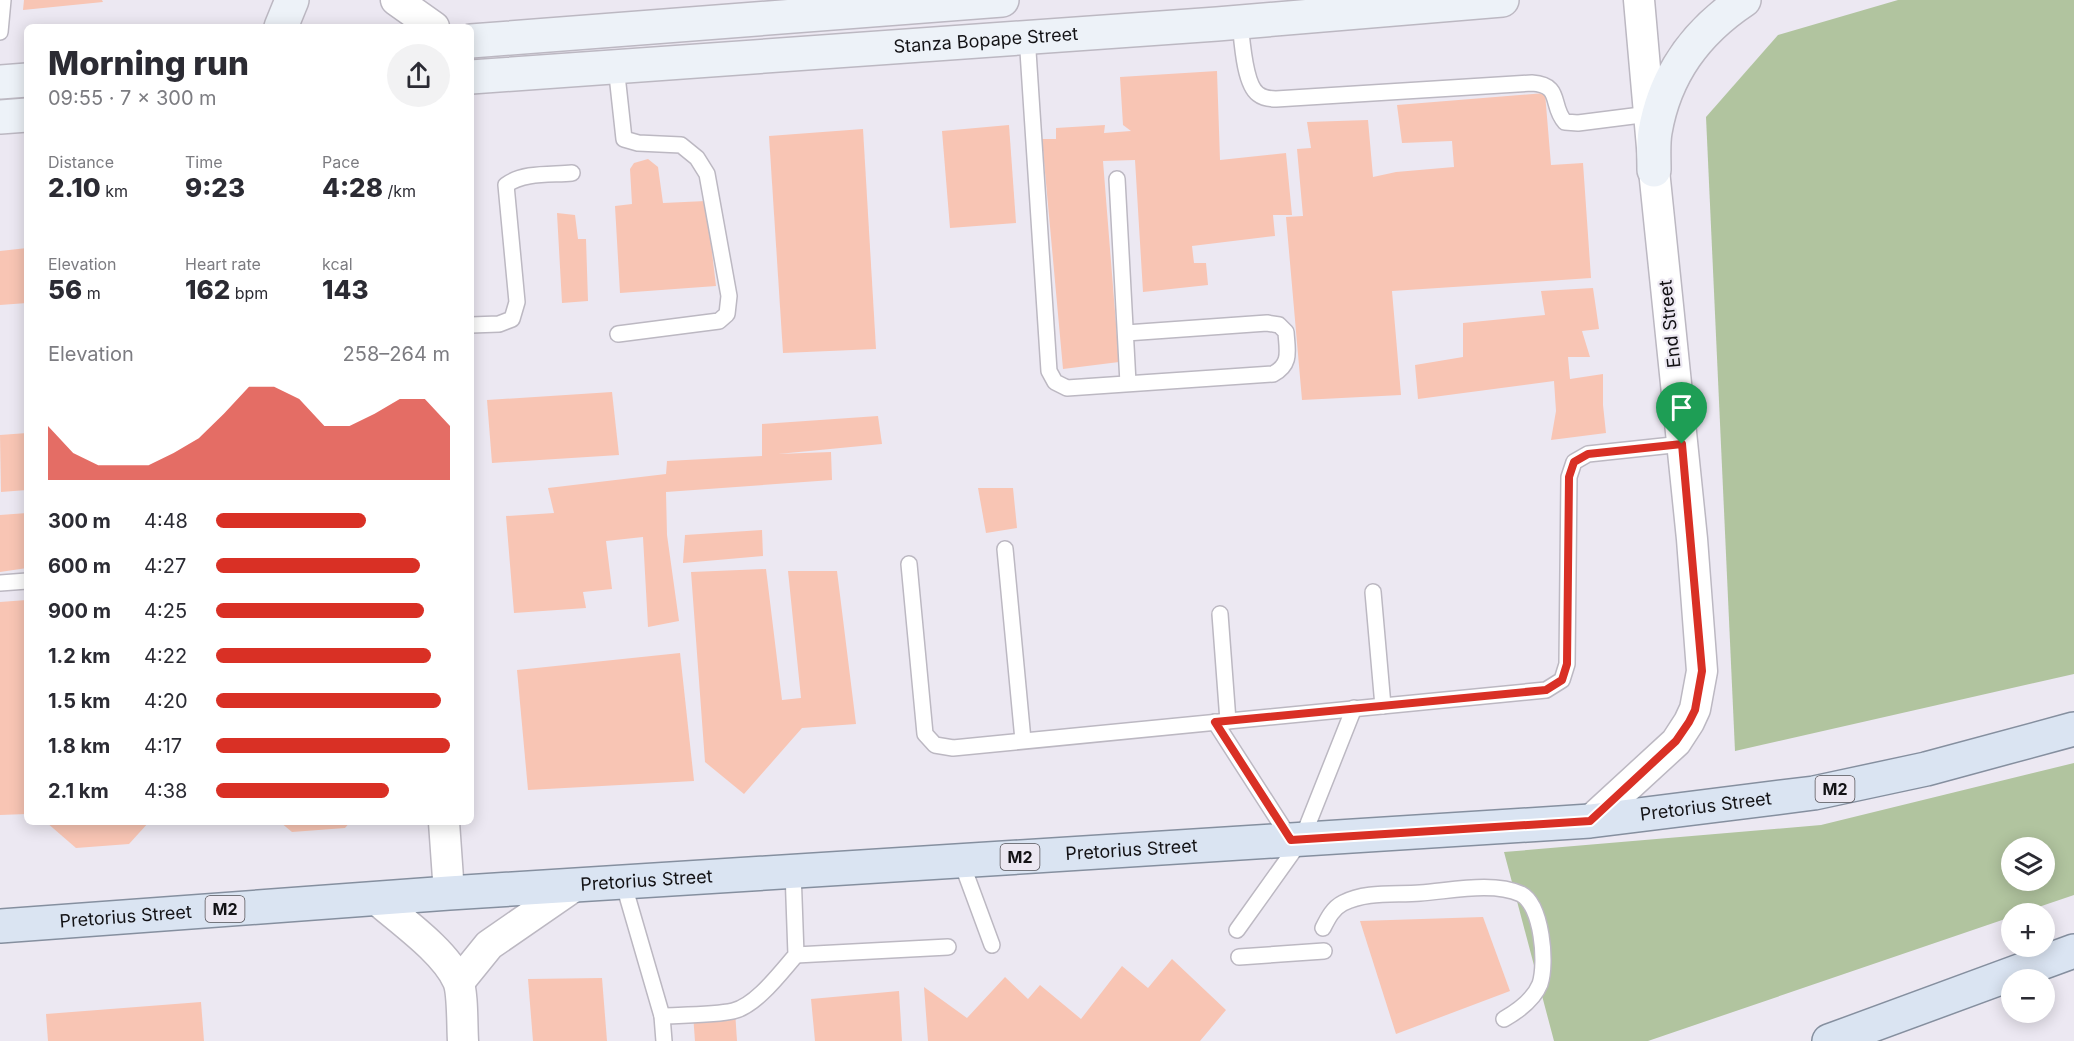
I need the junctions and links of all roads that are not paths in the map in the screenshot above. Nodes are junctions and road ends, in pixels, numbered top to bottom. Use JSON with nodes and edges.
{"nodes":[{"id":1,"x":3,"y":0,"type":"edge"},
{"id":2,"x":292,"y":0,"type":"edge"},
{"id":3,"x":396,"y":0,"type":"edge"},
{"id":4,"x":1002,"y":0,"type":"edge"},
{"id":5,"x":1502,"y":0,"type":"edge"},
{"id":6,"x":1639,"y":0,"type":"edge"},
{"id":7,"x":1744,"y":0,"type":"edge"},
{"id":8,"x":1407,"y":3,"type":"edge"},
{"id":9,"x":1240,"y":22,"type":"junction"},
{"id":10,"x":282,"y":24,"type":"edge"},
{"id":11,"x":430,"y":24,"type":"edge"},
{"id":12,"x":0,"y":32,"type":"edge"},
{"id":13,"x":1028,"y":36,"type":"junction"},
{"id":14,"x":474,"y":41,"type":"edge"},
{"id":15,"x":616,"y":66,"type":"junction"},
{"id":16,"x":474,"y":77,"type":"edge"},
{"id":17,"x":24,"y":80,"type":"edge"},
{"id":18,"x":0,"y":82,"type":"edge"},
{"id":19,"x":1649,"y":114,"type":"junction"},
{"id":20,"x":24,"y":115,"type":"edge"},
{"id":21,"x":0,"y":117,"type":"edge"},
{"id":22,"x":1654,"y":170,"type":"junction"},
{"id":23,"x":572,"y":173,"type":"dead end"},
{"id":24,"x":1117,"y":178,"type":"dead end"},
{"id":25,"x":474,"y":325,"type":"edge"},
{"id":26,"x":1126,"y":333,"type":"junction"},
{"id":27,"x":618,"y":334,"type":"dead end"},
{"id":28,"x":1128,"y":383,"type":"junction"},
{"id":29,"x":1682,"y":444,"type":"junction"},
{"id":30,"x":1005,"y":549,"type":"dead end"},
{"id":31,"x":909,"y":564,"type":"dead end"},
{"id":32,"x":24,"y":581,"type":"edge"},
{"id":33,"x":0,"y":583,"type":"edge"},
{"id":34,"x":1373,"y":592,"type":"dead end"},
{"id":35,"x":1221,"y":614,"type":"dead end"},
{"id":36,"x":1383,"y":706,"type":"junction"},
{"id":37,"x":1354,"y":708,"type":"junction"},
{"id":38,"x":1222,"y":721,"type":"junction"},
{"id":39,"x":2074,"y":729,"type":"edge"},
{"id":40,"x":1023,"y":740,"type":"junction"},
{"id":41,"x":1590,"y":821,"type":"junction"},
{"id":42,"x":444,"y":825,"type":"edge"},
{"id":43,"x":1297,"y":840,"type":"junction"},
{"id":44,"x":961,"y":861,"type":"junction"},
{"id":45,"x":793,"y":872,"type":"junction"},
{"id":46,"x":622,"y":882,"type":"junction"},
{"id":47,"x":576,"y":885,"type":"junction"},
{"id":48,"x":449,"y":893,"type":"junction"},
{"id":49,"x":375,"y":898,"type":"junction"},
{"id":50,"x":0,"y":926,"type":"edge"},
{"id":51,"x":1323,"y":928,"type":"dead end"},
{"id":52,"x":1237,"y":930,"type":"dead end"},
{"id":53,"x":992,"y":945,"type":"dead end"},
{"id":54,"x":948,"y":947,"type":"dead end"},
{"id":55,"x":1324,"y":951,"type":"dead end"},
{"id":56,"x":2074,"y":951,"type":"edge"},
{"id":57,"x":796,"y":955,"type":"junction"},
{"id":58,"x":1239,"y":957,"type":"dead end"},
{"id":59,"x":459,"y":982,"type":"junction"},
{"id":60,"x":662,"y":1016,"type":"junction"},
{"id":61,"x":1504,"y":1019,"type":"dead end"},
{"id":62,"x":463,"y":1041,"type":"edge"},
{"id":63,"x":664,"y":1041,"type":"edge"},
{"id":64,"x":1829,"y":1041,"type":"edge"}],
"edges":[{"from":1,"to":12,"type":"lane"},
{"from":2,"to":10,"type":"main road"},
{"from":3,"to":11,"type":"street"},
{"from":4,"to":14,"type":"main road","name":"Stanza Bopape Street"},
{"from":5,"to":8,"type":"main road","name":"Stanza Bopape Street"},
{"from":6,"to":19,"type":"street","name":"End Street"},
{"from":7,"to":22,"type":"main road"},
{"from":8,"to":9,"type":"main road","name":"Stanza Bopape Street"},
{"from":9,"to":13,"type":"main road","name":"Stanza Bopape Street"},
{"from":9,"to":19,"type":"lane"},
{"from":13,"to":15,"type":"main road","name":"Stanza Bopape Street"},
{"from":13,"to":28,"type":"lane"},
{"from":15,"to":16,"type":"main road","name":"Stanza Bopape Street"},
{"from":15,"to":27,"type":"lane"},
{"from":17,"to":18,"type":"main road"},
{"from":19,"to":22,"type":"street","name":"End Street"},
{"from":20,"to":21,"type":"main road"},
{"from":22,"to":29,"type":"street","name":"End Street"},
{"from":23,"to":25,"type":"lane"},
{"from":24,"to":26,"type":"lane"},
{"from":26,"to":28,"type":"lane"},
{"from":26,"to":28,"type":"lane"},
{"from":29,"to":36,"type":"lane"},
{"from":29,"to":41,"type":"street","name":"End Street"},
{"from":30,"to":40,"type":"lane"},
{"from":31,"to":40,"type":"lane"},
{"from":32,"to":33,"type":"lane"},
{"from":34,"to":36,"type":"lane"},
{"from":35,"to":38,"type":"lane"},
{"from":36,"to":37,"type":"lane"},
{"from":37,"to":38,"type":"lane"},
{"from":37,"to":43,"type":"lane"},
{"from":38,"to":40,"type":"lane"},
{"from":38,"to":43,"type":"lane"},
{"from":39,"to":41,"type":"main road","name":"Pretorius Street","number":"M2"},
{"from":41,"to":43,"type":"main road","name":"Pretorius Street","number":"M2"},
{"from":42,"to":48,"type":"street"},
{"from":43,"to":44,"type":"main road","name":"Pretorius Street","number":"M2"},
{"from":43,"to":52,"type":"lane"},
{"from":44,"to":45,"type":"main road","name":"Pretorius Street","number":"M2"},
{"from":44,"to":53,"type":"lane"},
{"from":45,"to":46,"type":"main road","name":"Pretorius Street","number":"M2"},
{"from":45,"to":57,"type":"lane"},
{"from":46,"to":47,"type":"main road","name":"Pretorius Street","number":"M2"},
{"from":46,"to":60,"type":"lane"},
{"from":47,"to":48,"type":"main road","name":"Pretorius Street","number":"M2"},
{"from":47,"to":59,"type":"street"},
{"from":48,"to":49,"type":"main road","name":"Pretorius Street","number":"M2"},
{"from":49,"to":50,"type":"main road","name":"Pretorius Street","number":"M2"},
{"from":49,"to":59,"type":"street"},
{"from":51,"to":61,"type":"lane"},
{"from":54,"to":57,"type":"lane"},
{"from":55,"to":58,"type":"lane"},
{"from":56,"to":64,"type":"main road"},
{"from":57,"to":60,"type":"lane"},
{"from":59,"to":62,"type":"street"},
{"from":60,"to":63,"type":"lane"}]}
